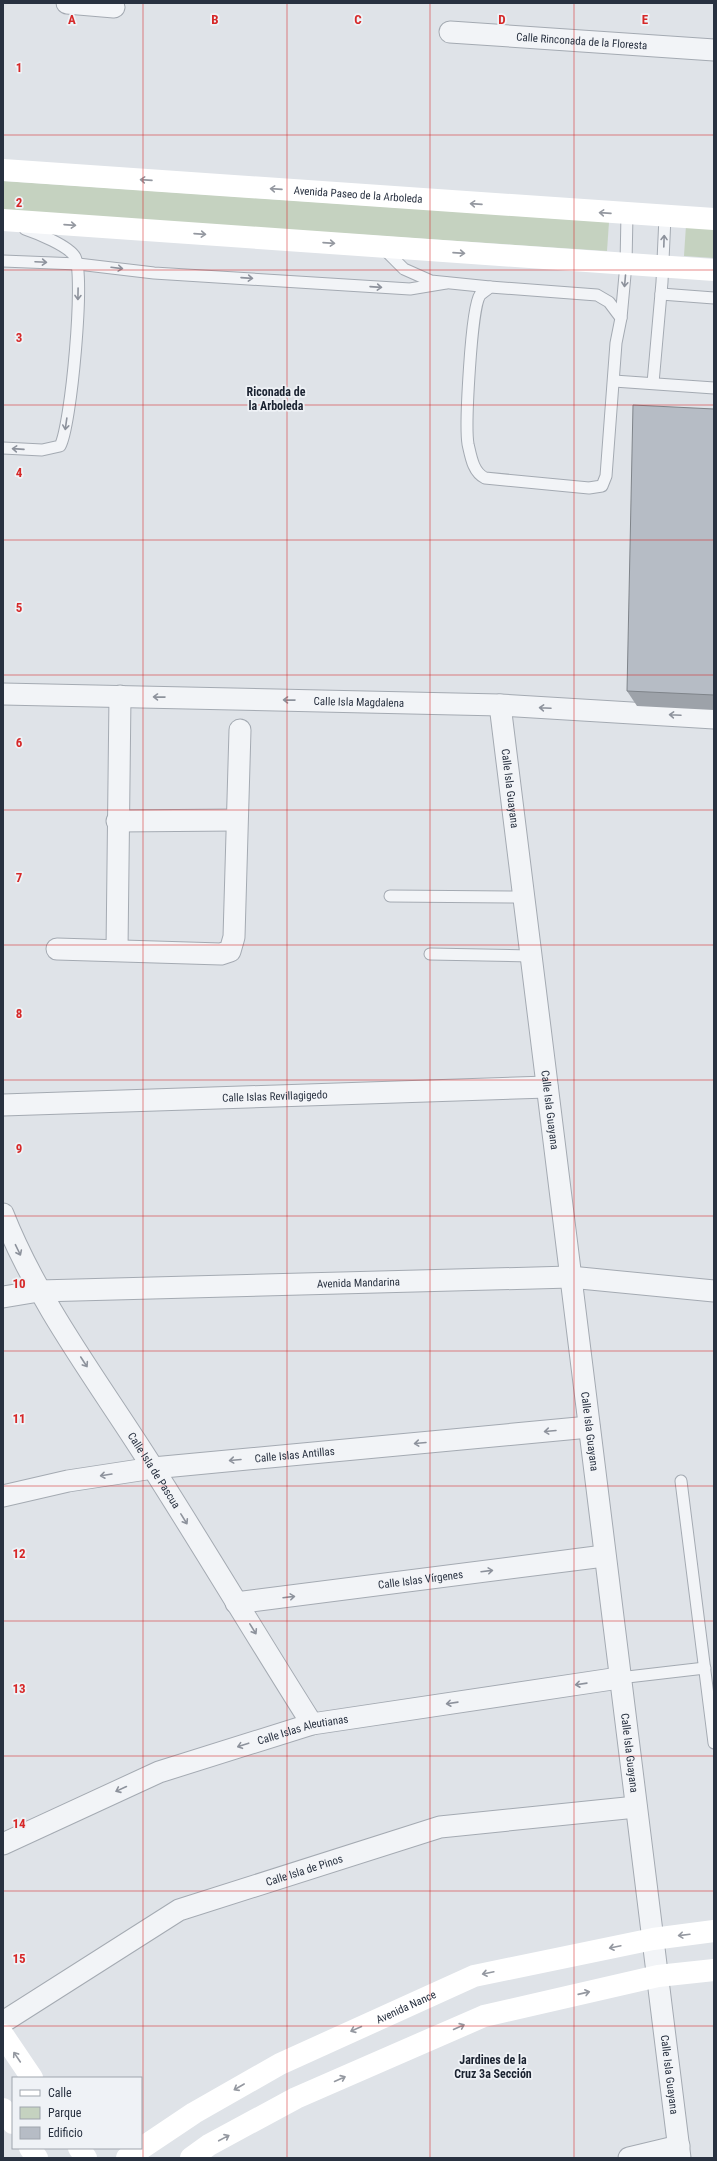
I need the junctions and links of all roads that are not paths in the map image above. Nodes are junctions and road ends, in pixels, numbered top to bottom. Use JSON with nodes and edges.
{"nodes":[{"id":1,"x":67,"y":3,"type":"edge"},
{"id":2,"x":114,"y":7,"type":"dead end"},
{"id":3,"x":450,"y":32,"type":"dead end"},
{"id":4,"x":714,"y":50,"type":"edge"},
{"id":5,"x":3,"y":170,"type":"edge"},
{"id":6,"x":627,"y":214,"type":"junction"},
{"id":7,"x":665,"y":216,"type":"junction"},
{"id":8,"x":714,"y":219,"type":"edge"},
{"id":9,"x":3,"y":221,"type":"edge"},
{"id":10,"x":382,"y":247,"type":"junction"},
{"id":11,"x":3,"y":260,"type":"edge"},
{"id":12,"x":78,"y":264,"type":"junction"},
{"id":13,"x":626,"y":264,"type":"junction"},
{"id":14,"x":663,"y":267,"type":"junction"},
{"id":15,"x":714,"y":270,"type":"edge"},
{"id":16,"x":446,"y":283,"type":"junction"},
{"id":17,"x":490,"y":287,"type":"junction"},
{"id":18,"x":661,"y":294,"type":"junction"},
{"id":19,"x":714,"y":298,"type":"edge"},
{"id":20,"x":621,"y":318,"type":"junction"},
{"id":21,"x":614,"y":381,"type":"junction"},
{"id":22,"x":653,"y":383,"type":"junction"},
{"id":23,"x":714,"y":388,"type":"edge"},
{"id":24,"x":3,"y":448,"type":"edge"},
{"id":25,"x":3,"y":694,"type":"edge"},
{"id":26,"x":120,"y":696,"type":"junction"},
{"id":27,"x":500,"y":705,"type":"junction"},
{"id":28,"x":714,"y":718,"type":"edge"},
{"id":29,"x":240,"y":730,"type":"dead end"},
{"id":30,"x":236,"y":820,"type":"junction"},
{"id":31,"x":117,"y":821,"type":"junction"},
{"id":32,"x":390,"y":896,"type":"dead end"},
{"id":33,"x":524,"y":897,"type":"junction"},
{"id":34,"x":57,"y":949,"type":"dead end"},
{"id":35,"x":117,"y":950,"type":"junction"},
{"id":36,"x":430,"y":954,"type":"dead end"},
{"id":37,"x":531,"y":956,"type":"junction"},
{"id":38,"x":547,"y":1087,"type":"junction"},
{"id":39,"x":3,"y":1105,"type":"edge"},
{"id":40,"x":3,"y":1214,"type":"edge"},
{"id":41,"x":570,"y":1277,"type":"junction"},
{"id":42,"x":39,"y":1291,"type":"junction"},
{"id":43,"x":714,"y":1291,"type":"edge"},
{"id":44,"x":3,"y":1297,"type":"edge"},
{"id":45,"x":589,"y":1428,"type":"junction"},
{"id":46,"x":153,"y":1468,"type":"junction"},
{"id":47,"x":681,"y":1481,"type":"dead end"},
{"id":48,"x":3,"y":1496,"type":"edge"},
{"id":49,"x":604,"y":1556,"type":"junction"},
{"id":50,"x":236,"y":1604,"type":"junction"},
{"id":51,"x":705,"y":1668,"type":"junction"},
{"id":52,"x":619,"y":1678,"type":"junction"},
{"id":53,"x":312,"y":1724,"type":"junction"},
{"id":54,"x":714,"y":1743,"type":"edge"},
{"id":55,"x":636,"y":1807,"type":"junction"},
{"id":56,"x":3,"y":1844,"type":"edge"},
{"id":57,"x":714,"y":1931,"type":"edge"},
{"id":58,"x":653,"y":1939,"type":"junction"},
{"id":59,"x":714,"y":1970,"type":"edge"},
{"id":60,"x":658,"y":1976,"type":"junction"},
{"id":61,"x":3,"y":2022,"type":"edge"},
{"id":62,"x":3,"y":2035,"type":"edge"},
{"id":63,"x":31,"y":2077,"type":"edge"},
{"id":64,"x":3,"y":2109,"type":"edge"},
{"id":65,"x":12,"y":2122,"type":"edge"},
{"id":66,"x":142,"y":2148,"type":"edge"},
{"id":67,"x":31,"y":2149,"type":"edge"},
{"id":68,"x":80,"y":2149,"type":"edge"},
{"id":69,"x":140,"y":2149,"type":"edge"},
{"id":70,"x":680,"y":2152,"type":"edge"},
{"id":71,"x":37,"y":2158,"type":"edge"},
{"id":72,"x":86,"y":2158,"type":"edge"},
{"id":73,"x":127,"y":2158,"type":"edge"},
{"id":74,"x":191,"y":2158,"type":"edge"},
{"id":75,"x":629,"y":2158,"type":"edge"}],
"edges":[{"from":1,"to":2,"type":"street"},
{"from":3,"to":4,"type":"street","name":"Calle Rinconada de la Floresta"},
{"from":6,"to":5,"type":"street","name":"Avenida Paseo de la Arboleda","one_way":true},
{"from":6,"to":7,"type":"street","name":"Avenida Paseo de la Arboleda"},
{"from":6,"to":13,"type":"lane"},
{"from":7,"to":8,"type":"street","name":"Avenida Paseo de la Arboleda"},
{"from":14,"to":7,"type":"lane","one_way":true},
{"from":9,"to":10,"type":"street","one_way":true},
{"from":9,"to":12,"type":"lane"},
{"from":10,"to":13,"type":"street","one_way":true},
{"from":10,"to":16,"type":"lane"},
{"from":11,"to":12,"type":"lane","one_way":true},
{"from":12,"to":16,"type":"lane","one_way":true},
{"from":12,"to":24,"type":"lane","one_way":true},
{"from":13,"to":14,"type":"street"},
{"from":13,"to":20,"type":"lane","one_way":true},
{"from":14,"to":15,"type":"street"},
{"from":14,"to":18,"type":"lane"},
{"from":16,"to":17,"type":"lane"},
{"from":17,"to":20,"type":"lane"},
{"from":17,"to":21,"type":"lane"},
{"from":18,"to":19,"type":"lane"},
{"from":18,"to":22,"type":"lane"},
{"from":20,"to":21,"type":"lane"},
{"from":21,"to":22,"type":"lane"},
{"from":22,"to":23,"type":"lane"},
{"from":25,"to":26,"type":"street","name":"Calle Isla Magdalena"},
{"from":27,"to":26,"type":"street","name":"Calle Isla Magdalena","one_way":true},
{"from":26,"to":31,"type":"street"},
{"from":28,"to":27,"type":"street","name":"Calle Isla Magdalena","one_way":true},
{"from":27,"to":33,"type":"street","name":"Calle Isla Guayana"},
{"from":29,"to":30,"type":"street"},
{"from":30,"to":31,"type":"street"},
{"from":30,"to":35,"type":"street"},
{"from":31,"to":35,"type":"street"},
{"from":32,"to":33,"type":"lane"},
{"from":33,"to":37,"type":"street","name":"Calle Isla Guayana"},
{"from":34,"to":35,"type":"street"},
{"from":36,"to":37,"type":"lane"},
{"from":37,"to":38,"type":"street","name":"Calle Isla Guayana"},
{"from":38,"to":39,"type":"street","name":"Calle Islas Revillagigedo"},
{"from":38,"to":41,"type":"street","name":"Calle Isla Guayana"},
{"from":40,"to":42,"type":"street","name":"Calle Isla de Pascua","one_way":true},
{"from":41,"to":42,"type":"street","name":"Avenida Mandarina"},
{"from":41,"to":43,"type":"street","name":"Avenida Mandarina"},
{"from":41,"to":45,"type":"street","name":"Calle Isla Guayana"},
{"from":42,"to":44,"type":"street","name":"Avenida Mandarina"},
{"from":42,"to":46,"type":"street","name":"Calle Isla de Pascua","one_way":true},
{"from":45,"to":46,"type":"street","name":"Calle Islas Antillas","one_way":true},
{"from":45,"to":49,"type":"street","name":"Calle Isla Guayana"},
{"from":46,"to":48,"type":"street","name":"Calle Islas Antillas","one_way":true},
{"from":46,"to":50,"type":"street","name":"Calle Isla de Pascua","one_way":true},
{"from":47,"to":51,"type":"lane"},
{"from":50,"to":49,"type":"street","name":"Calle Islas Vírgenes","one_way":true},
{"from":49,"to":52,"type":"street","name":"Calle Isla Guayana"},
{"from":50,"to":53,"type":"street","name":"Calle Isla de Pascua","one_way":true},
{"from":51,"to":52,"type":"lane"},
{"from":51,"to":54,"type":"lane"},
{"from":52,"to":53,"type":"street","name":"Calle Islas Aleutianas","one_way":true},
{"from":52,"to":55,"type":"street","name":"Calle Isla Guayana"},
{"from":53,"to":56,"type":"street","name":"Calle Islas Aleutianas","one_way":true},
{"from":55,"to":58,"type":"street","name":"Calle Isla Guayana"},
{"from":55,"to":61,"type":"street","name":"Calle Isla de Pinos"},
{"from":57,"to":58,"type":"street","name":"Avenida Nance","one_way":true},
{"from":58,"to":60,"type":"street","name":"Calle Isla Guayana"},
{"from":58,"to":66,"type":"street","name":"Avenida Nance","one_way":true},
{"from":59,"to":60,"type":"street"},
{"from":60,"to":70,"type":"street","name":"Calle Isla Guayana"},
{"from":74,"to":60,"type":"street","one_way":true},
{"from":63,"to":62,"type":"street","one_way":true},
{"from":64,"to":65,"type":"street"},
{"from":67,"to":71,"type":"street"},
{"from":68,"to":72,"type":"street"},
{"from":69,"to":73,"type":"street","name":"Avenida Nance","one_way":true},
{"from":70,"to":75,"type":"street"}]}
